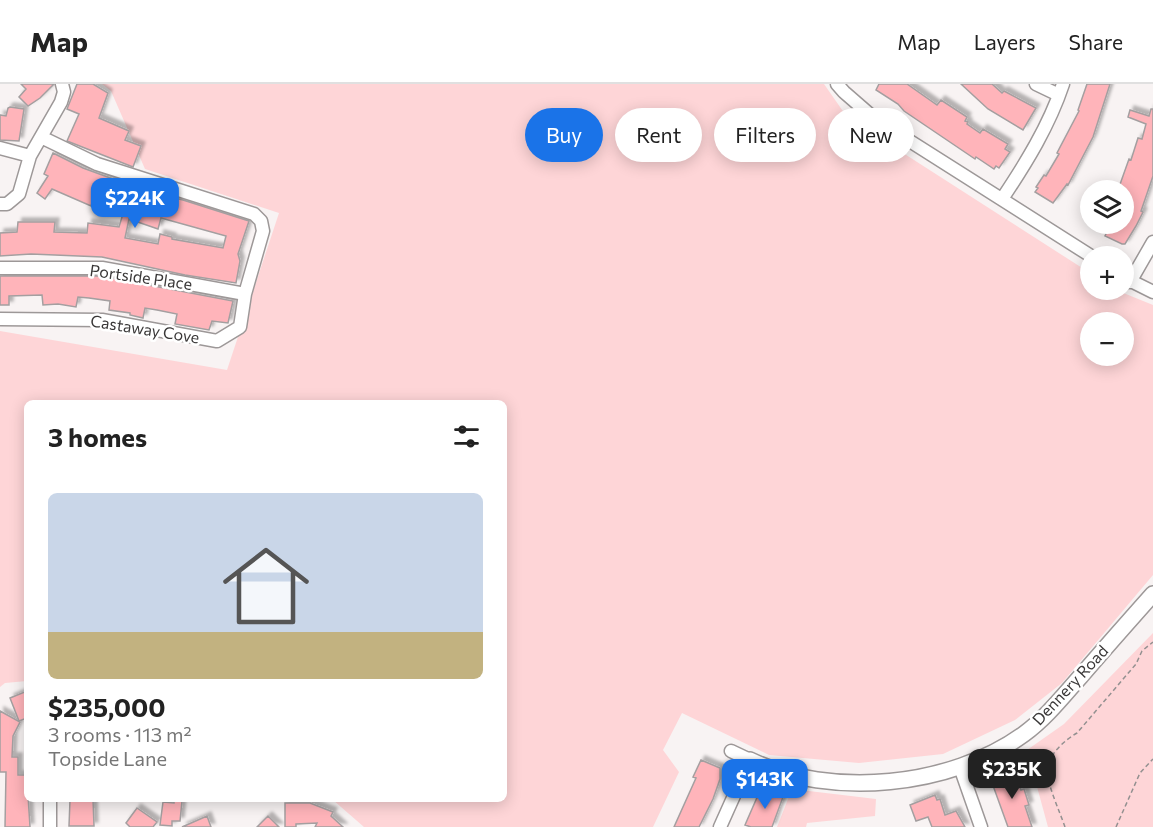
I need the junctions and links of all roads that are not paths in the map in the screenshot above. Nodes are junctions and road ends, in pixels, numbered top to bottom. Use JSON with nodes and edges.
{"nodes":[{"id":1,"x":62,"y":84,"type":"edge"},
{"id":2,"x":837,"y":84,"type":"edge"},
{"id":3,"x":1036,"y":84,"type":"edge"},
{"id":4,"x":1061,"y":89,"type":"edge"},
{"id":5,"x":41,"y":137,"type":"junction"},
{"id":6,"x":0,"y":148,"type":"edge"},
{"id":7,"x":30,"y":156,"type":"junction"},
{"id":8,"x":1002,"y":199,"type":"junction"},
{"id":9,"x":0,"y":204,"type":"edge"},
{"id":10,"x":1153,"y":242,"type":"edge"},
{"id":11,"x":1080,"y":250,"type":"edge"},
{"id":12,"x":0,"y":268,"type":"edge"},
{"id":13,"x":1134,"y":270,"type":"edge"},
{"id":14,"x":1134,"y":283,"type":"edge"},
{"id":15,"x":1153,"y":292,"type":"edge"},
{"id":16,"x":245,"y":294,"type":"junction"},
{"id":17,"x":0,"y":319,"type":"edge"},
{"id":18,"x":1153,"y":594,"type":"edge"},
{"id":19,"x":731,"y":752,"type":"dead end"},
{"id":20,"x":750,"y":760,"type":"junction"},
{"id":21,"x":960,"y":766,"type":"junction"},
{"id":22,"x":50,"y":802,"type":"edge"},
{"id":23,"x":50,"y":827,"type":"edge"},
{"id":24,"x":720,"y":827,"type":"edge"},
{"id":25,"x":981,"y":827,"type":"edge"}],
"edges":[{"from":1,"to":5,"type":"street"},
{"from":2,"to":8,"type":"street"},
{"from":3,"to":4,"type":"street"},
{"from":4,"to":8,"type":"street"},
{"from":5,"to":7,"type":"street"},
{"from":5,"to":16,"type":"street","name":"Castaway Cove"},
{"from":6,"to":7,"type":"street"},
{"from":7,"to":9,"type":"street"},
{"from":8,"to":11,"type":"street"},
{"from":10,"to":13,"type":"street"},
{"from":12,"to":16,"type":"street","name":"Portside Place"},
{"from":14,"to":15,"type":"street"},
{"from":16,"to":17,"type":"street","name":"Castaway Cove"},
{"from":18,"to":21,"type":"street","name":"Dennery Road"},
{"from":19,"to":20,"type":"street","name":"Dennery Road"},
{"from":20,"to":21,"type":"street","name":"Dennery Road"},
{"from":20,"to":24,"type":"street"},
{"from":21,"to":25,"type":"street"},
{"from":22,"to":23,"type":"street"}]}
